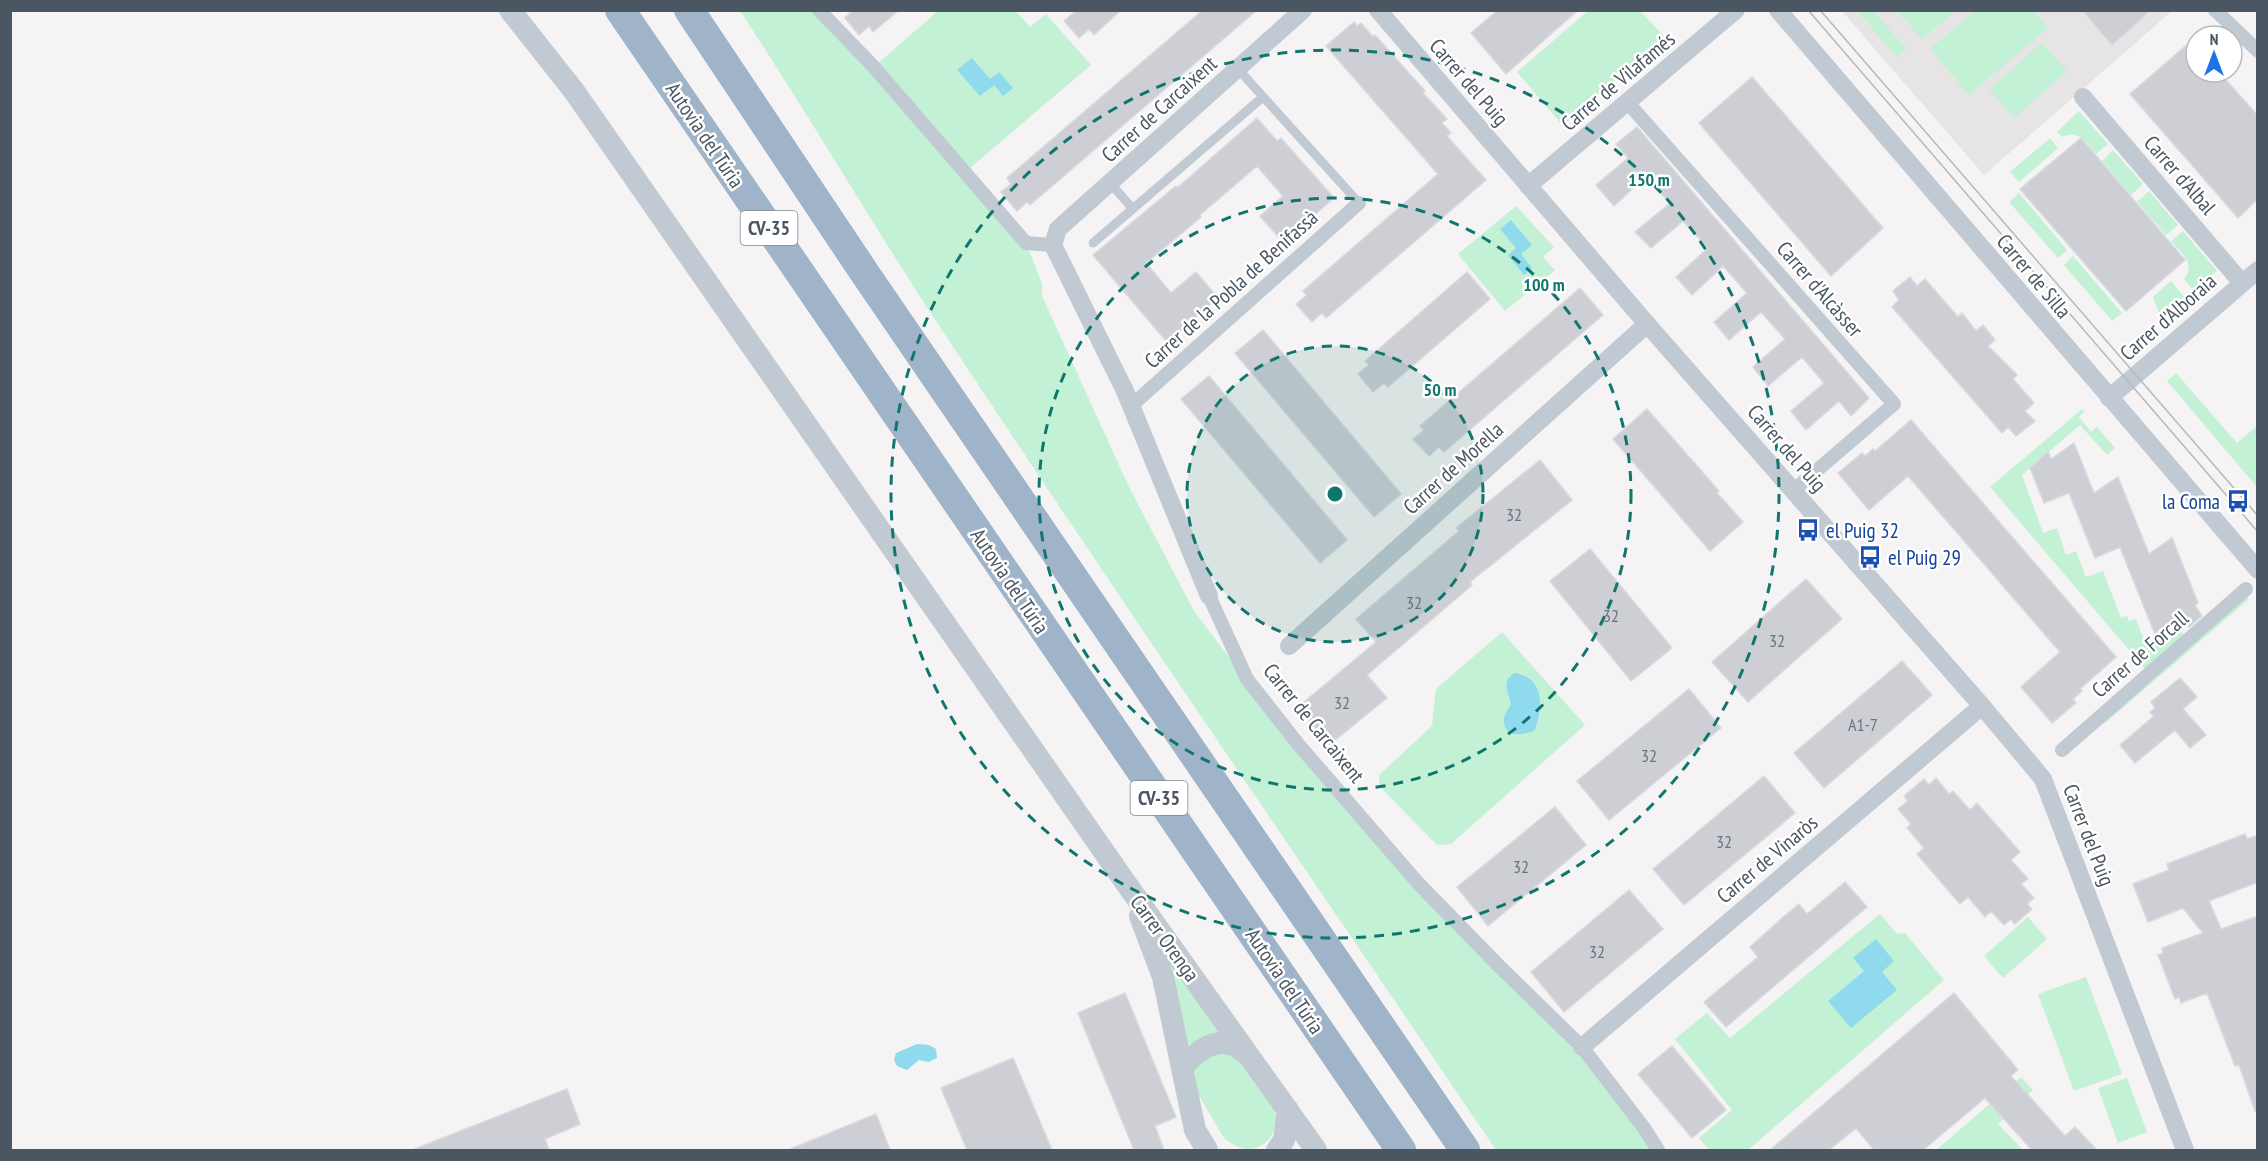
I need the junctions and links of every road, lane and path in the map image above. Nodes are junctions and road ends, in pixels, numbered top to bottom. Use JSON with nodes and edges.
{"nodes":[{"id":1,"x":510,"y":10,"type":"edge"},
{"id":2,"x":620,"y":10,"type":"edge"},
{"id":3,"x":688,"y":10,"type":"edge"},
{"id":4,"x":819,"y":10,"type":"edge"},
{"id":5,"x":1303,"y":10,"type":"edge"},
{"id":6,"x":1737,"y":10,"type":"edge"},
{"id":7,"x":1778,"y":10,"type":"edge"},
{"id":8,"x":2215,"y":10,"type":"edge"},
{"id":9,"x":1387,"y":14,"type":"edge"},
{"id":10,"x":2258,"y":51,"type":"edge"},
{"id":11,"x":1238,"y":69,"type":"junction"},
{"id":12,"x":1263,"y":97,"type":"junction"},
{"id":13,"x":2083,"y":97,"type":"dead end"},
{"id":14,"x":1628,"y":103,"type":"junction"},
{"id":15,"x":1110,"y":183,"type":"junction"},
{"id":16,"x":1528,"y":186,"type":"junction"},
{"id":17,"x":1359,"y":203,"type":"joint"},
{"id":18,"x":1133,"y":208,"type":"junction"},
{"id":19,"x":1093,"y":243,"type":"dead end"},
{"id":20,"x":1053,"y":245,"type":"junction"},
{"id":21,"x":2258,"y":270,"type":"edge"},
{"id":22,"x":2242,"y":283,"type":"junction"},
{"id":23,"x":1647,"y":324,"type":"junction"},
{"id":24,"x":2109,"y":398,"type":"junction"},
{"id":25,"x":1131,"y":405,"type":"junction"},
{"id":26,"x":1794,"y":490,"type":"junction"},
{"id":27,"x":2258,"y":570,"type":"edge"},
{"id":28,"x":2246,"y":589,"type":"dead end"},
{"id":29,"x":1209,"y":596,"type":"joint"},
{"id":30,"x":1289,"y":646,"type":"dead end"},
{"id":31,"x":1982,"y":706,"type":"junction"},
{"id":32,"x":2062,"y":750,"type":"dead end"},
{"id":33,"x":1130,"y":889,"type":"junction"},
{"id":34,"x":1582,"y":1047,"type":"junction"},
{"id":35,"x":1248,"y":1054,"type":"junction"},
{"id":36,"x":1183,"y":1066,"type":"junction"},
{"id":37,"x":1288,"y":1110,"type":"junction"},
{"id":38,"x":1207,"y":1150,"type":"edge"},
{"id":39,"x":1277,"y":1150,"type":"edge"},
{"id":40,"x":1316,"y":1150,"type":"edge"},
{"id":41,"x":1401,"y":1150,"type":"edge"},
{"id":42,"x":1466,"y":1150,"type":"edge"},
{"id":43,"x":1658,"y":1150,"type":"edge"},
{"id":44,"x":2185,"y":1150,"type":"edge"}],
"edges":[{"from":1,"to":33,"type":"street"},
{"from":2,"to":41,"type":"highway","name":"Autovia del Túria","number":"CV-35"},
{"from":3,"to":42,"type":"highway","number":"CV-35"},
{"from":4,"to":20,"type":"street"},
{"from":5,"to":11,"type":"street","name":"Carrer de Carcaixent"},
{"from":6,"to":14,"type":"street","name":"Carrer de Vilafamés"},
{"from":7,"to":24,"type":"street","name":"Carrer de Silla"},
{"from":8,"to":10,"type":"street"},
{"from":9,"to":16,"type":"street","name":"Carrer del Puig"},
{"from":11,"to":12,"type":"lane"},
{"from":11,"to":15,"type":"street","name":"Carrer de Carcaixent"},
{"from":12,"to":17,"type":"lane"},
{"from":12,"to":18,"type":"lane"},
{"from":13,"to":22,"type":"street","name":"Carrer d'Albal"},
{"from":14,"to":16,"type":"street","name":"Carrer de Vilafamés"},
{"from":14,"to":26,"type":"street","name":"Carrer d'Alcàsser"},
{"from":15,"to":18,"type":"lane"},
{"from":15,"to":20,"type":"street","name":"Carrer de Carcaixent"},
{"from":16,"to":23,"type":"street","name":"Carrer del Puig"},
{"from":17,"to":25,"type":"street","name":"Carrer de la Pobla de Benifassà"},
{"from":18,"to":19,"type":"lane"},
{"from":20,"to":25,"type":"street","name":"Carrer de Carcaixent"},
{"from":21,"to":22,"type":"street","name":"Carrer d'Alboraia"},
{"from":22,"to":24,"type":"street","name":"Carrer d'Alboraia"},
{"from":23,"to":26,"type":"street","name":"Carrer del Puig"},
{"from":23,"to":30,"type":"street","name":"Carrer de Morella"},
{"from":24,"to":27,"type":"street","name":"Carrer de Silla"},
{"from":25,"to":29,"type":"street","name":"Carrer de Carcaixent"},
{"from":26,"to":31,"type":"street","name":"Carrer del Puig"},
{"from":28,"to":32,"type":"street","name":"Carrer de Forcall"},
{"from":29,"to":34,"type":"street","name":"Carrer de Carcaixent"},
{"from":31,"to":34,"type":"street","name":"Carrer de Vinaròs"},
{"from":31,"to":44,"type":"street","name":"Carrer del Puig"},
{"from":33,"to":35,"type":"street","name":"Carrer Orenga"},
{"from":33,"to":36,"type":"street","name":"Carrer Orenga"},
{"from":34,"to":43,"type":"street","name":"Carrer de Carcaixent"},
{"from":35,"to":36,"type":"street"},
{"from":35,"to":37,"type":"street","name":"Carrer Orenga"},
{"from":36,"to":38,"type":"street","name":"Carrer Orenga"},
{"from":37,"to":39,"type":"street"},
{"from":37,"to":40,"type":"street","name":"Carrer Orenga"}]}
